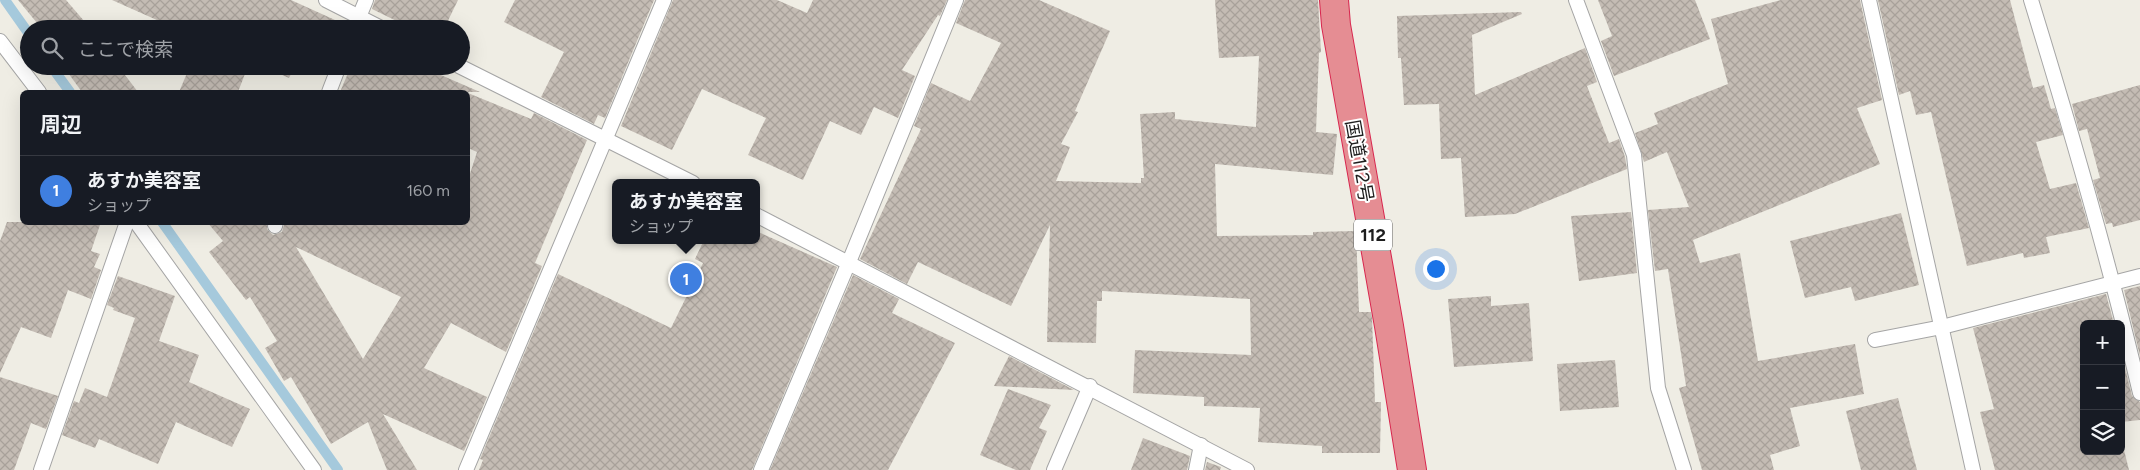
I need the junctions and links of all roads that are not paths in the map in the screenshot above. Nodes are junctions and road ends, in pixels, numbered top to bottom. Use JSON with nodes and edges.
{"nodes":[{"id":1,"x":326,"y":0,"type":"edge"},
{"id":2,"x":366,"y":0,"type":"edge"},
{"id":3,"x":664,"y":0,"type":"edge"},
{"id":4,"x":956,"y":0,"type":"edge"},
{"id":5,"x":1334,"y":0,"type":"edge"},
{"id":6,"x":1576,"y":0,"type":"edge"},
{"id":7,"x":1869,"y":0,"type":"edge"},
{"id":8,"x":2031,"y":0,"type":"edge"},
{"id":9,"x":353,"y":20,"type":"edge"},
{"id":10,"x":358,"y":20,"type":"edge"},
{"id":11,"x":0,"y":41,"type":"edge"},
{"id":12,"x":20,"y":68,"type":"edge"},
{"id":13,"x":470,"y":72,"type":"edge"},
{"id":14,"x":25,"y":75,"type":"edge"},
{"id":15,"x":336,"y":75,"type":"edge"},
{"id":16,"x":37,"y":90,"type":"edge"},
{"id":17,"x":330,"y":90,"type":"edge"},
{"id":18,"x":605,"y":139,"type":"junction"},
{"id":19,"x":685,"y":179,"type":"edge"},
{"id":20,"x":760,"y":217,"type":"edge"},
{"id":21,"x":126,"y":225,"type":"edge"},
{"id":22,"x":138,"y":225,"type":"edge"},
{"id":23,"x":849,"y":262,"type":"junction"},
{"id":24,"x":2140,"y":276,"type":"edge"},
{"id":25,"x":2114,"y":281,"type":"junction"},
{"id":26,"x":1942,"y":327,"type":"junction"},
{"id":27,"x":1875,"y":340,"type":"dead end"},
{"id":28,"x":1090,"y":386,"type":"junction"},
{"id":29,"x":2140,"y":393,"type":"edge"},
{"id":30,"x":1201,"y":445,"type":"junction"},
{"id":31,"x":41,"y":470,"type":"edge"},
{"id":32,"x":314,"y":470,"type":"edge"},
{"id":33,"x":466,"y":470,"type":"edge"},
{"id":34,"x":761,"y":470,"type":"edge"},
{"id":35,"x":1054,"y":470,"type":"edge"},
{"id":36,"x":1196,"y":470,"type":"edge"},
{"id":37,"x":1247,"y":470,"type":"edge"},
{"id":38,"x":1412,"y":470,"type":"edge"},
{"id":39,"x":1684,"y":470,"type":"edge"},
{"id":40,"x":1973,"y":470,"type":"edge"}],
"edges":[{"from":1,"to":9,"type":"lane"},
{"from":2,"to":10,"type":"lane"},
{"from":3,"to":18,"type":"lane"},
{"from":4,"to":23,"type":"lane"},
{"from":5,"to":38,"type":"highway","name":"国道112号","number":"112"},
{"from":6,"to":39,"type":"lane"},
{"from":7,"to":26,"type":"lane"},
{"from":8,"to":25,"type":"lane"},
{"from":11,"to":12,"type":"lane"},
{"from":13,"to":18,"type":"lane"},
{"from":14,"to":16,"type":"lane"},
{"from":15,"to":17,"type":"lane"},
{"from":18,"to":19,"type":"lane"},
{"from":18,"to":33,"type":"lane"},
{"from":20,"to":23,"type":"lane"},
{"from":21,"to":31,"type":"lane"},
{"from":22,"to":32,"type":"lane"},
{"from":23,"to":28,"type":"lane"},
{"from":23,"to":34,"type":"lane"},
{"from":24,"to":25,"type":"lane"},
{"from":25,"to":26,"type":"lane"},
{"from":25,"to":29,"type":"lane"},
{"from":26,"to":27,"type":"lane"},
{"from":26,"to":40,"type":"lane"},
{"from":28,"to":30,"type":"lane"},
{"from":28,"to":35,"type":"lane"},
{"from":30,"to":36,"type":"lane"},
{"from":30,"to":37,"type":"lane"}]}
